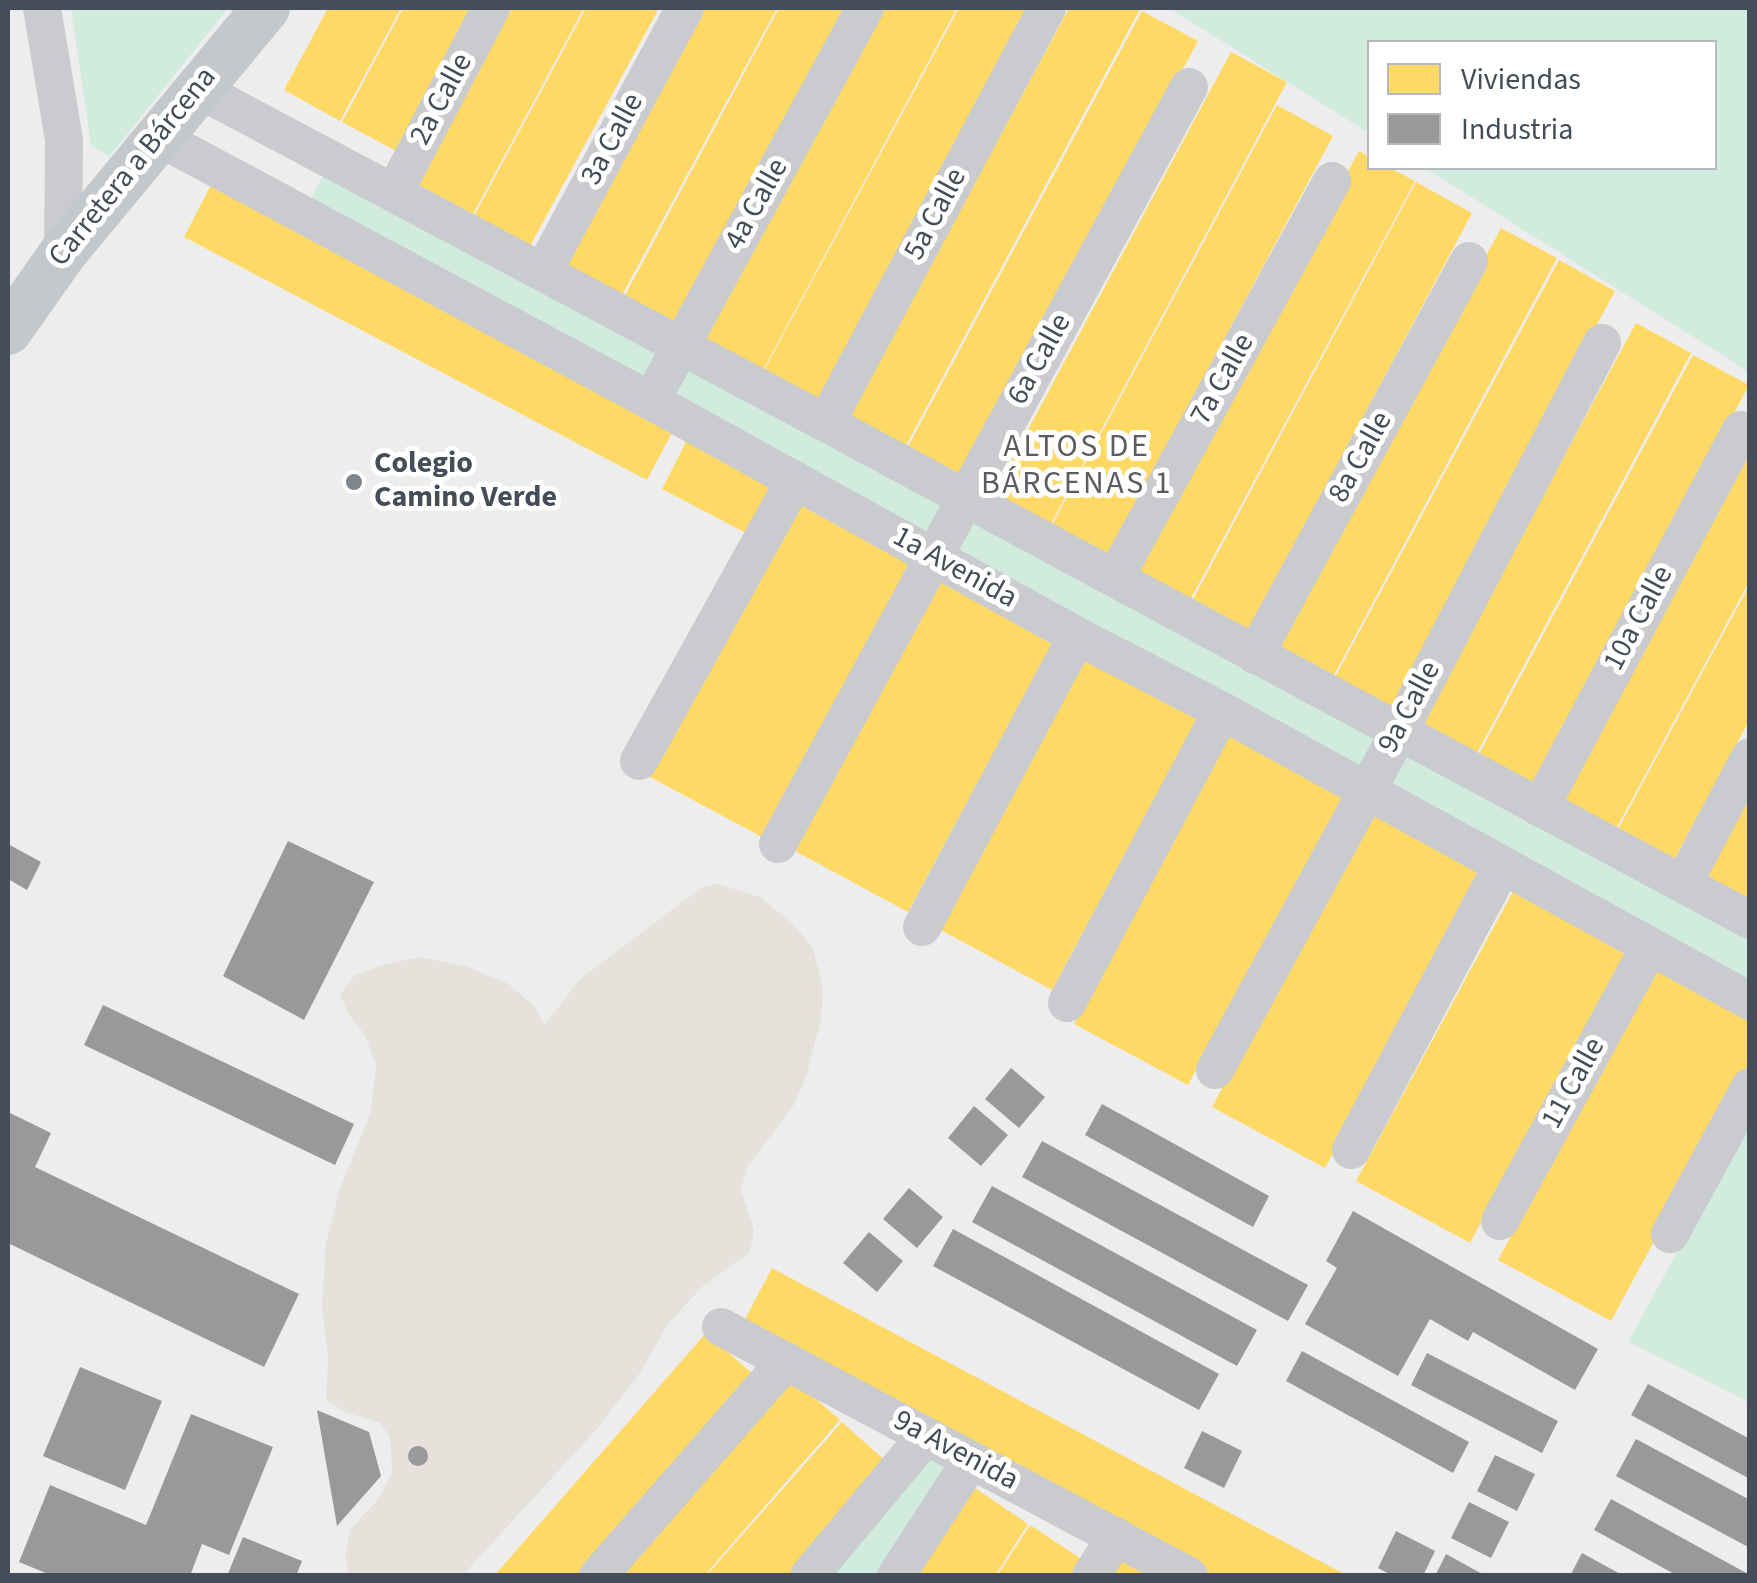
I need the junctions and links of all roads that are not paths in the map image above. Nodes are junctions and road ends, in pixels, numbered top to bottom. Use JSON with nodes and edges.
{"nodes":[{"id":1,"x":42,"y":8,"type":"edge"},
{"id":2,"x":266,"y":8,"type":"edge"},
{"id":3,"x":491,"y":8,"type":"edge"},
{"id":4,"x":685,"y":8,"type":"edge"},
{"id":5,"x":865,"y":8,"type":"edge"},
{"id":6,"x":1047,"y":8,"type":"edge"},
{"id":7,"x":1189,"y":87,"type":"dead end"},
{"id":8,"x":198,"y":89,"type":"junction"},
{"id":9,"x":158,"y":137,"type":"junction"},
{"id":10,"x":1332,"y":181,"type":"dead end"},
{"id":11,"x":394,"y":193,"type":"junction"},
{"id":12,"x":63,"y":252,"type":"junction"},
{"id":13,"x":1468,"y":261,"type":"dead end"},
{"id":14,"x":543,"y":272,"type":"junction"},
{"id":15,"x":8,"y":331,"type":"edge"},
{"id":16,"x":1602,"y":344,"type":"dead end"},
{"id":17,"x":681,"y":347,"type":"junction"},
{"id":18,"x":651,"y":402,"type":"junction"},
{"id":19,"x":826,"y":423,"type":"junction"},
{"id":20,"x":1740,"y":430,"type":"dead end"},
{"id":21,"x":794,"y":480,"type":"junction"},
{"id":22,"x":965,"y":500,"type":"junction"},
{"id":23,"x":933,"y":557,"type":"junction"},
{"id":24,"x":1116,"y":578,"type":"junction"},
{"id":25,"x":1078,"y":636,"type":"junction"},
{"id":26,"x":1254,"y":655,"type":"junction"},
{"id":27,"x":1222,"y":711,"type":"junction"},
{"id":28,"x":1399,"y":732,"type":"junction"},
{"id":29,"x":1750,"y":758,"type":"edge"},
{"id":30,"x":640,"y":761,"type":"dead end"},
{"id":31,"x":1366,"y":791,"type":"junction"},
{"id":32,"x":1540,"y":808,"type":"junction"},
{"id":33,"x":778,"y":844,"type":"dead end"},
{"id":34,"x":1502,"y":866,"type":"junction"},
{"id":35,"x":1683,"y":884,"type":"junction"},
{"id":36,"x":1750,"y":920,"type":"edge"},
{"id":37,"x":922,"y":927,"type":"dead end"},
{"id":38,"x":1650,"y":946,"type":"junction"},
{"id":39,"x":1750,"y":1001,"type":"edge"},
{"id":40,"x":1067,"y":1003,"type":"dead end"},
{"id":41,"x":1214,"y":1070,"type":"dead end"},
{"id":42,"x":1750,"y":1086,"type":"edge"},
{"id":43,"x":1351,"y":1150,"type":"dead end"},
{"id":44,"x":1500,"y":1222,"type":"dead end"},
{"id":45,"x":1670,"y":1234,"type":"dead end"},
{"id":46,"x":721,"y":1327,"type":"dead end"},
{"id":47,"x":786,"y":1361,"type":"junction"},
{"id":48,"x":925,"y":1437,"type":"junction"},
{"id":49,"x":970,"y":1462,"type":"junction"},
{"id":50,"x":1116,"y":1536,"type":"junction"},
{"id":51,"x":598,"y":1576,"type":"edge"},
{"id":52,"x":810,"y":1576,"type":"edge"},
{"id":53,"x":896,"y":1576,"type":"edge"},
{"id":54,"x":1091,"y":1576,"type":"edge"},
{"id":55,"x":1190,"y":1576,"type":"edge"}],
"edges":[{"from":1,"to":12,"type":"street"},
{"from":2,"to":8,"type":"main road","name":"Carretera a Bárcena"},
{"from":3,"to":11,"type":"street","name":"2a Calle"},
{"from":4,"to":14,"type":"street","name":"3a Calle"},
{"from":5,"to":17,"type":"street","name":"4a Calle"},
{"from":6,"to":19,"type":"street","name":"5a Calle"},
{"from":7,"to":22,"type":"street","name":"6a Calle"},
{"from":8,"to":9,"type":"main road","name":"Carretera a Bárcena"},
{"from":8,"to":11,"type":"street"},
{"from":9,"to":12,"type":"main road","name":"Carretera a Bárcena"},
{"from":9,"to":18,"type":"street","name":"1a Avenida"},
{"from":10,"to":24,"type":"street","name":"7a Calle"},
{"from":11,"to":14,"type":"street"},
{"from":12,"to":15,"type":"main road","name":"Carretera a Bárcena"},
{"from":13,"to":26,"type":"street","name":"8a Calle"},
{"from":14,"to":17,"type":"street"},
{"from":16,"to":28,"type":"street","name":"9a Calle"},
{"from":17,"to":18,"type":"street","name":"4a Calle"},
{"from":17,"to":19,"type":"street"},
{"from":18,"to":21,"type":"street","name":"1a Avenida"},
{"from":19,"to":22,"type":"street"},
{"from":20,"to":32,"type":"street","name":"10a Calle"},
{"from":21,"to":23,"type":"street","name":"1a Avenida"},
{"from":21,"to":30,"type":"street"},
{"from":22,"to":23,"type":"street","name":"6a Calle"},
{"from":22,"to":24,"type":"street"},
{"from":23,"to":25,"type":"street","name":"1a Avenida"},
{"from":23,"to":33,"type":"street","name":"6a Calle"},
{"from":24,"to":26,"type":"street"},
{"from":25,"to":27,"type":"street","name":"1a Avenida"},
{"from":25,"to":37,"type":"street"},
{"from":26,"to":28,"type":"street"},
{"from":27,"to":31,"type":"street","name":"1a Avenida"},
{"from":27,"to":40,"type":"street"},
{"from":28,"to":31,"type":"street","name":"9a Calle"},
{"from":28,"to":32,"type":"street"},
{"from":29,"to":35,"type":"street"},
{"from":31,"to":34,"type":"street","name":"1a Avenida"},
{"from":31,"to":41,"type":"street","name":"9a Calle"},
{"from":32,"to":35,"type":"street"},
{"from":34,"to":38,"type":"street","name":"1a Avenida"},
{"from":34,"to":43,"type":"street"},
{"from":35,"to":36,"type":"street"},
{"from":38,"to":39,"type":"street","name":"1a Avenida"},
{"from":38,"to":44,"type":"street","name":"11 Calle"},
{"from":42,"to":45,"type":"street"},
{"from":46,"to":47,"type":"street","name":"9a Avenida"},
{"from":47,"to":48,"type":"street","name":"9a Avenida"},
{"from":47,"to":51,"type":"street"},
{"from":48,"to":49,"type":"street","name":"9a Avenida"},
{"from":48,"to":52,"type":"street"},
{"from":49,"to":50,"type":"street","name":"9a Avenida"},
{"from":49,"to":53,"type":"street"},
{"from":50,"to":54,"type":"street"},
{"from":50,"to":55,"type":"street","name":"9a Avenida"}]}
